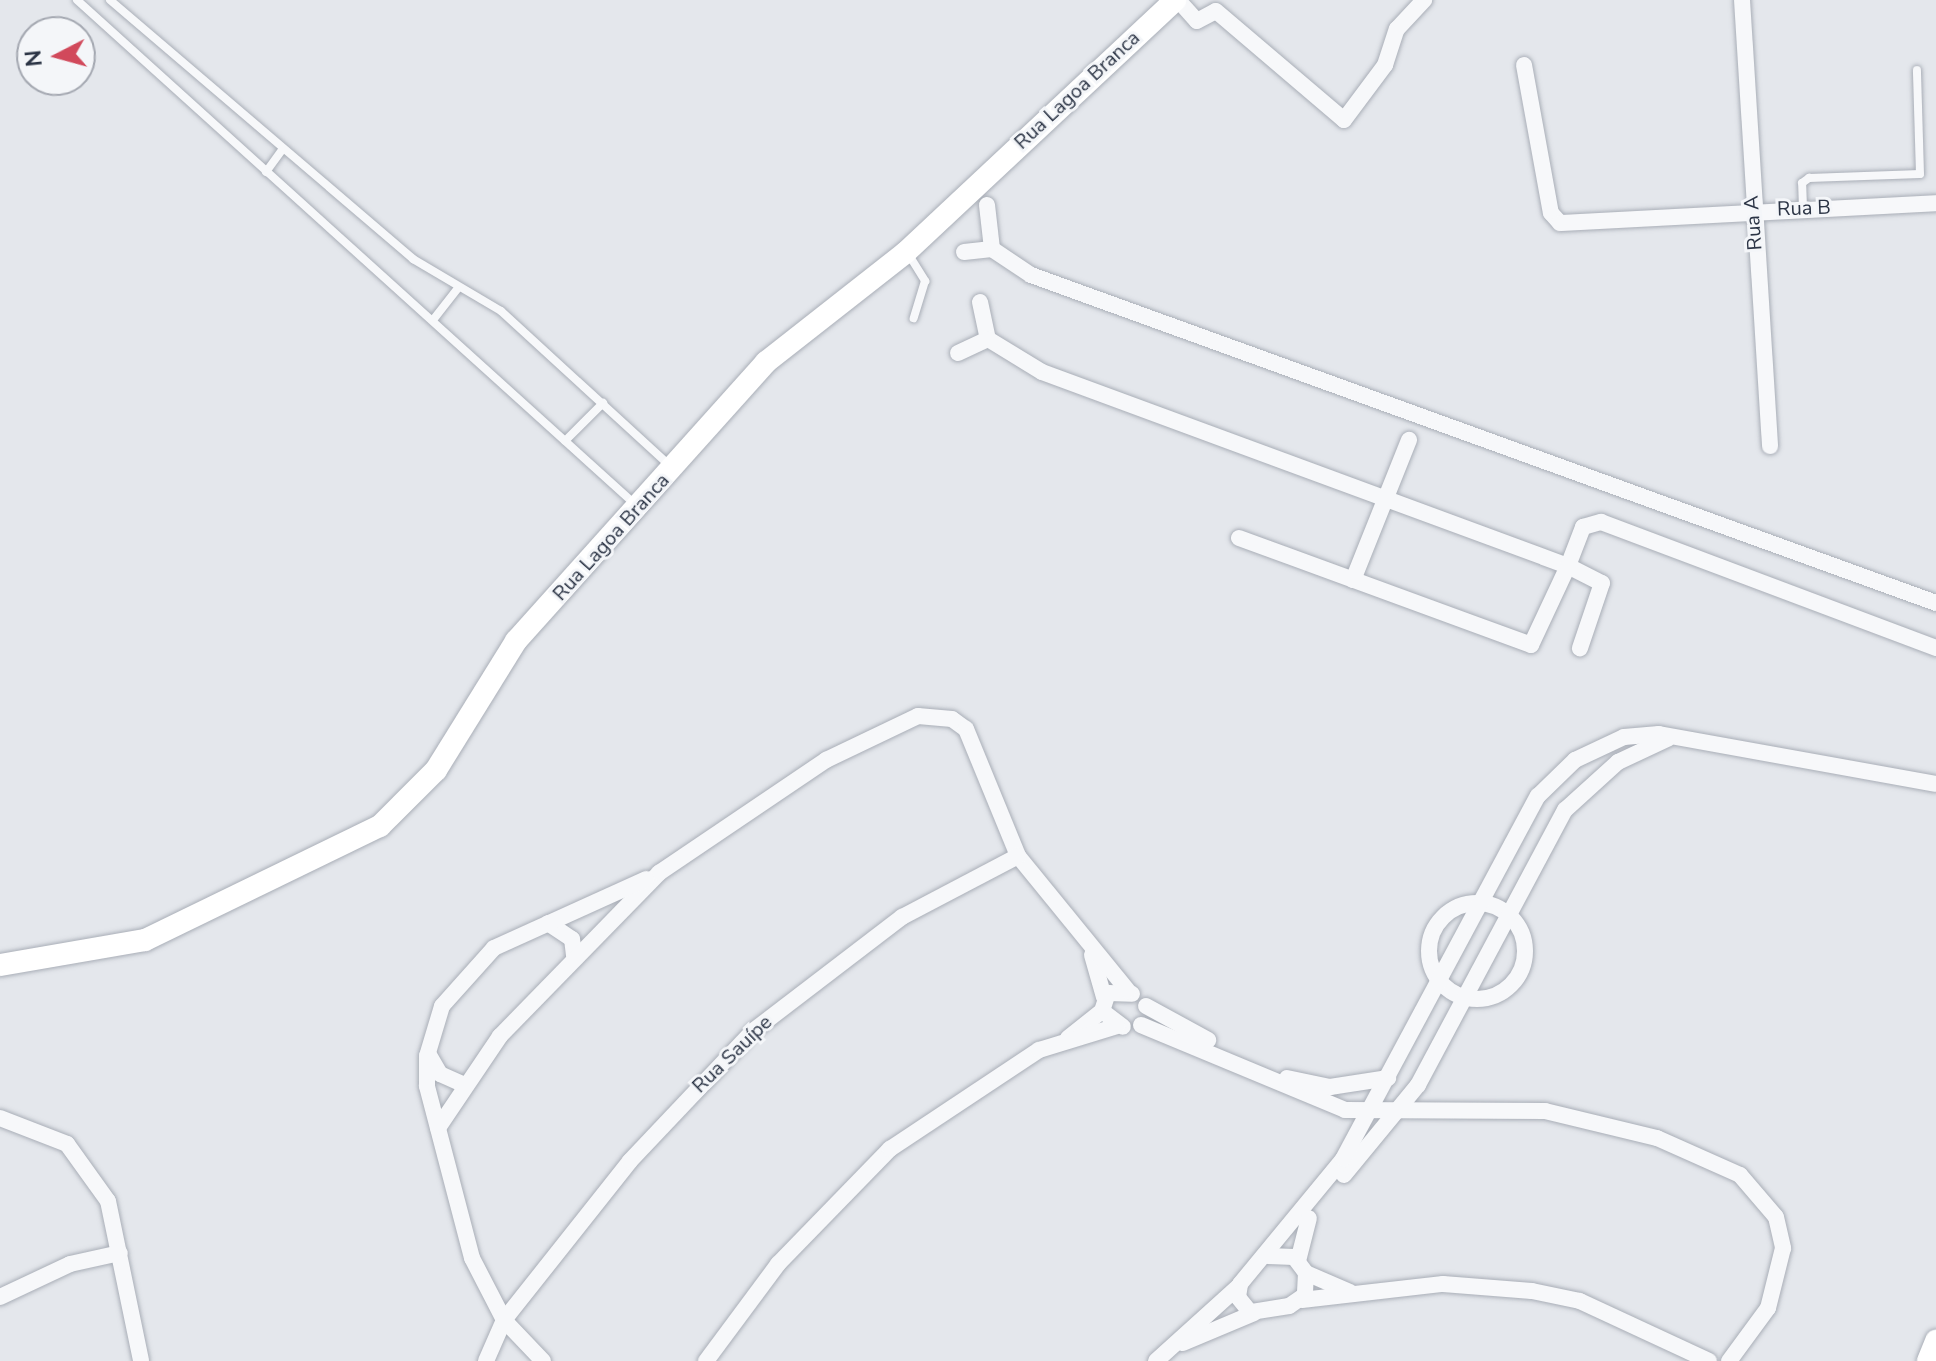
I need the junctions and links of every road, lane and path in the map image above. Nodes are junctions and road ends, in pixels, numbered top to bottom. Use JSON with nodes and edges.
{"nodes":[{"id":1,"x":77,"y":0,"type":"edge"},
{"id":2,"x":110,"y":0,"type":"edge"},
{"id":3,"x":1177,"y":0,"type":"edge"},
{"id":4,"x":1424,"y":0,"type":"edge"},
{"id":5,"x":1742,"y":0,"type":"edge"},
{"id":6,"x":1524,"y":65,"type":"dead end"},
{"id":7,"x":1917,"y":70,"type":"dead end"},
{"id":8,"x":282,"y":150,"type":"junction"},
{"id":9,"x":266,"y":172,"type":"junction"},
{"id":10,"x":1936,"y":203,"type":"edge"},
{"id":11,"x":987,"y":205,"type":"dead end"},
{"id":12,"x":1803,"y":208,"type":"junction"},
{"id":13,"x":1751,"y":210,"type":"junction"},
{"id":14,"x":992,"y":249,"type":"junction"},
{"id":15,"x":964,"y":252,"type":"dead end"},
{"id":16,"x":905,"y":253,"type":"junction"},
{"id":17,"x":458,"y":288,"type":"junction"},
{"id":18,"x":980,"y":302,"type":"dead end"},
{"id":19,"x":914,"y":318,"type":"dead end"},
{"id":20,"x":433,"y":320,"type":"junction"},
{"id":21,"x":988,"y":339,"type":"junction"},
{"id":22,"x":958,"y":353,"type":"dead end"},
{"id":23,"x":603,"y":403,"type":"junction"},
{"id":24,"x":1409,"y":440,"type":"dead end"},
{"id":25,"x":565,"y":441,"type":"junction"},
{"id":26,"x":1770,"y":446,"type":"dead end"},
{"id":27,"x":672,"y":468,"type":"junction"},
{"id":28,"x":1383,"y":498,"type":"junction"},
{"id":29,"x":638,"y":506,"type":"junction"},
{"id":30,"x":1239,"y":538,"type":"dead end"},
{"id":31,"x":1568,"y":566,"type":"junction"},
{"id":32,"x":1353,"y":580,"type":"junction"},
{"id":33,"x":1934,"y":601,"type":"edge"},
{"id":34,"x":1580,"y":648,"type":"dead end"},
{"id":35,"x":1936,"y":648,"type":"edge"},
{"id":36,"x":1678,"y":736,"type":"junction"},
{"id":37,"x":1915,"y":784,"type":"junction"},
{"id":38,"x":1936,"y":784,"type":"edge"},
{"id":39,"x":1936,"y":795,"type":"edge"},
{"id":40,"x":1018,"y":856,"type":"junction"},
{"id":41,"x":659,"y":873,"type":"junction"},
{"id":42,"x":1483,"y":903,"type":"junction"},
{"id":43,"x":1508,"y":917,"type":"junction"},
{"id":44,"x":548,"y":923,"type":"junction"},
{"id":45,"x":1092,"y":953,"type":"junction"},
{"id":46,"x":574,"y":956,"type":"junction"},
{"id":47,"x":0,"y":965,"type":"edge"},
{"id":48,"x":1442,"y":985,"type":"junction"},
{"id":49,"x":1128,"y":991,"type":"junction"},
{"id":50,"x":1468,"y":999,"type":"junction"},
{"id":51,"x":1103,"y":1004,"type":"junction"},
{"id":52,"x":1146,"y":1006,"type":"junction"},
{"id":53,"x":1141,"y":1025,"type":"junction"},
{"id":54,"x":1117,"y":1026,"type":"junction"},
{"id":55,"x":1067,"y":1039,"type":"junction"},
{"id":56,"x":428,"y":1049,"type":"junction"},
{"id":57,"x":1388,"y":1078,"type":"junction"},
{"id":58,"x":462,"y":1084,"type":"junction"},
{"id":59,"x":1418,"y":1085,"type":"junction"},
{"id":60,"x":1445,"y":1106,"type":"junction"},
{"id":61,"x":1394,"y":1110,"type":"junction"},
{"id":62,"x":1371,"y":1111,"type":"junction"},
{"id":63,"x":0,"y":1118,"type":"edge"},
{"id":64,"x":438,"y":1128,"type":"junction"},
{"id":65,"x":1332,"y":1184,"type":"junction"},
{"id":66,"x":120,"y":1253,"type":"junction"},
{"id":67,"x":1268,"y":1256,"type":"junction"},
{"id":68,"x":1302,"y":1267,"type":"junction"},
{"id":69,"x":1238,"y":1287,"type":"junction"},
{"id":70,"x":1351,"y":1293,"type":"junction"},
{"id":71,"x":0,"y":1297,"type":"edge"},
{"id":72,"x":1302,"y":1300,"type":"junction"},
{"id":73,"x":1254,"y":1313,"type":"junction"},
{"id":74,"x":504,"y":1320,"type":"junction"},
{"id":75,"x":1936,"y":1341,"type":"edge"},
{"id":76,"x":1174,"y":1347,"type":"junction"},
{"id":77,"x":141,"y":1361,"type":"edge"},
{"id":78,"x":486,"y":1361,"type":"edge"},
{"id":79,"x":543,"y":1361,"type":"edge"},
{"id":80,"x":706,"y":1361,"type":"edge"},
{"id":81,"x":1156,"y":1361,"type":"edge"},
{"id":82,"x":1709,"y":1361,"type":"edge"},
{"id":83,"x":1729,"y":1361,"type":"edge"},
{"id":84,"x":1928,"y":1361,"type":"edge"}],
"edges":[{"from":1,"to":9,"type":"lane"},
{"from":2,"to":8,"type":"lane"},
{"from":3,"to":4,"type":"street"},
{"from":3,"to":16,"type":"street","name":"Rua Lagoa Branca"},
{"from":5,"to":13,"type":"street","name":"Rua A"},
{"from":6,"to":13,"type":"street","name":"Rua B"},
{"from":7,"to":12,"type":"lane"},
{"from":8,"to":9,"type":"lane"},
{"from":8,"to":17,"type":"lane"},
{"from":9,"to":20,"type":"lane"},
{"from":10,"to":12,"type":"street","name":"Rua B"},
{"from":11,"to":14,"type":"street"},
{"from":12,"to":13,"type":"street","name":"Rua B"},
{"from":13,"to":26,"type":"street","name":"Rua A"},
{"from":14,"to":15,"type":"street"},
{"from":14,"to":33,"type":"street"},
{"from":16,"to":19,"type":"lane"},
{"from":16,"to":27,"type":"street","name":"Rua Lagoa Branca"},
{"from":17,"to":20,"type":"lane"},
{"from":17,"to":23,"type":"lane"},
{"from":18,"to":21,"type":"street"},
{"from":20,"to":25,"type":"lane"},
{"from":21,"to":22,"type":"street"},
{"from":21,"to":28,"type":"street"},
{"from":23,"to":25,"type":"lane"},
{"from":23,"to":27,"type":"lane"},
{"from":24,"to":28,"type":"street"},
{"from":25,"to":29,"type":"lane"},
{"from":27,"to":29,"type":"street","name":"Rua Lagoa Branca"},
{"from":28,"to":31,"type":"street"},
{"from":28,"to":32,"type":"street"},
{"from":29,"to":47,"type":"street","name":"Rua Lagoa Branca"},
{"from":30,"to":32,"type":"street"},
{"from":31,"to":32,"type":"street"},
{"from":31,"to":34,"type":"street"},
{"from":31,"to":35,"type":"street"},
{"from":36,"to":37,"type":"street"},
{"from":36,"to":42,"type":"street"},
{"from":36,"to":43,"type":"street"},
{"from":37,"to":38,"type":"street"},
{"from":37,"to":39,"type":"street"},
{"from":40,"to":41,"type":"street"},
{"from":40,"to":45,"type":"street"},
{"from":40,"to":74,"type":"street","name":"Rua Sauípe"},
{"from":41,"to":44,"type":"street"},
{"from":41,"to":46,"type":"street"},
{"from":42,"to":43,"type":"street"},
{"from":42,"to":48,"type":"street"},
{"from":42,"to":48,"type":"street"},
{"from":43,"to":50,"type":"street"},
{"from":43,"to":50,"type":"street"},
{"from":44,"to":46,"type":"street"},
{"from":44,"to":56,"type":"street"},
{"from":45,"to":49,"type":"street"},
{"from":45,"to":51,"type":"street"},
{"from":46,"to":58,"type":"street"},
{"from":48,"to":50,"type":"street"},
{"from":48,"to":57,"type":"street"},
{"from":49,"to":51,"type":"street"},
{"from":49,"to":52,"type":"street"},
{"from":50,"to":59,"type":"street"},
{"from":51,"to":54,"type":"street"},
{"from":51,"to":55,"type":"street"},
{"from":52,"to":53,"type":"street"},
{"from":52,"to":57,"type":"street"},
{"from":53,"to":54,"type":"street"},
{"from":53,"to":62,"type":"street"},
{"from":54,"to":55,"type":"street"},
{"from":55,"to":80,"type":"street"},
{"from":56,"to":58,"type":"street"},
{"from":56,"to":64,"type":"street"},
{"from":57,"to":62,"type":"street"},
{"from":58,"to":64,"type":"street"},
{"from":59,"to":60,"type":"street"},
{"from":59,"to":61,"type":"street"},
{"from":60,"to":61,"type":"street"},
{"from":60,"to":83,"type":"street"},
{"from":61,"to":62,"type":"street"},
{"from":61,"to":65,"type":"street"},
{"from":62,"to":65,"type":"street"},
{"from":63,"to":66,"type":"street"},
{"from":64,"to":74,"type":"street"},
{"from":65,"to":67,"type":"street"},
{"from":65,"to":68,"type":"street"},
{"from":66,"to":71,"type":"street"},
{"from":66,"to":77,"type":"street"},
{"from":67,"to":68,"type":"street"},
{"from":67,"to":69,"type":"street"},
{"from":68,"to":70,"type":"street"},
{"from":68,"to":72,"type":"street"},
{"from":69,"to":73,"type":"street"},
{"from":69,"to":76,"type":"street"},
{"from":70,"to":72,"type":"street"},
{"from":70,"to":82,"type":"street"},
{"from":72,"to":73,"type":"street"},
{"from":73,"to":76,"type":"street"},
{"from":74,"to":78,"type":"street","name":"Rua Sauípe"},
{"from":74,"to":79,"type":"street"},
{"from":75,"to":84,"type":"street"},
{"from":76,"to":81,"type":"street"}]}
